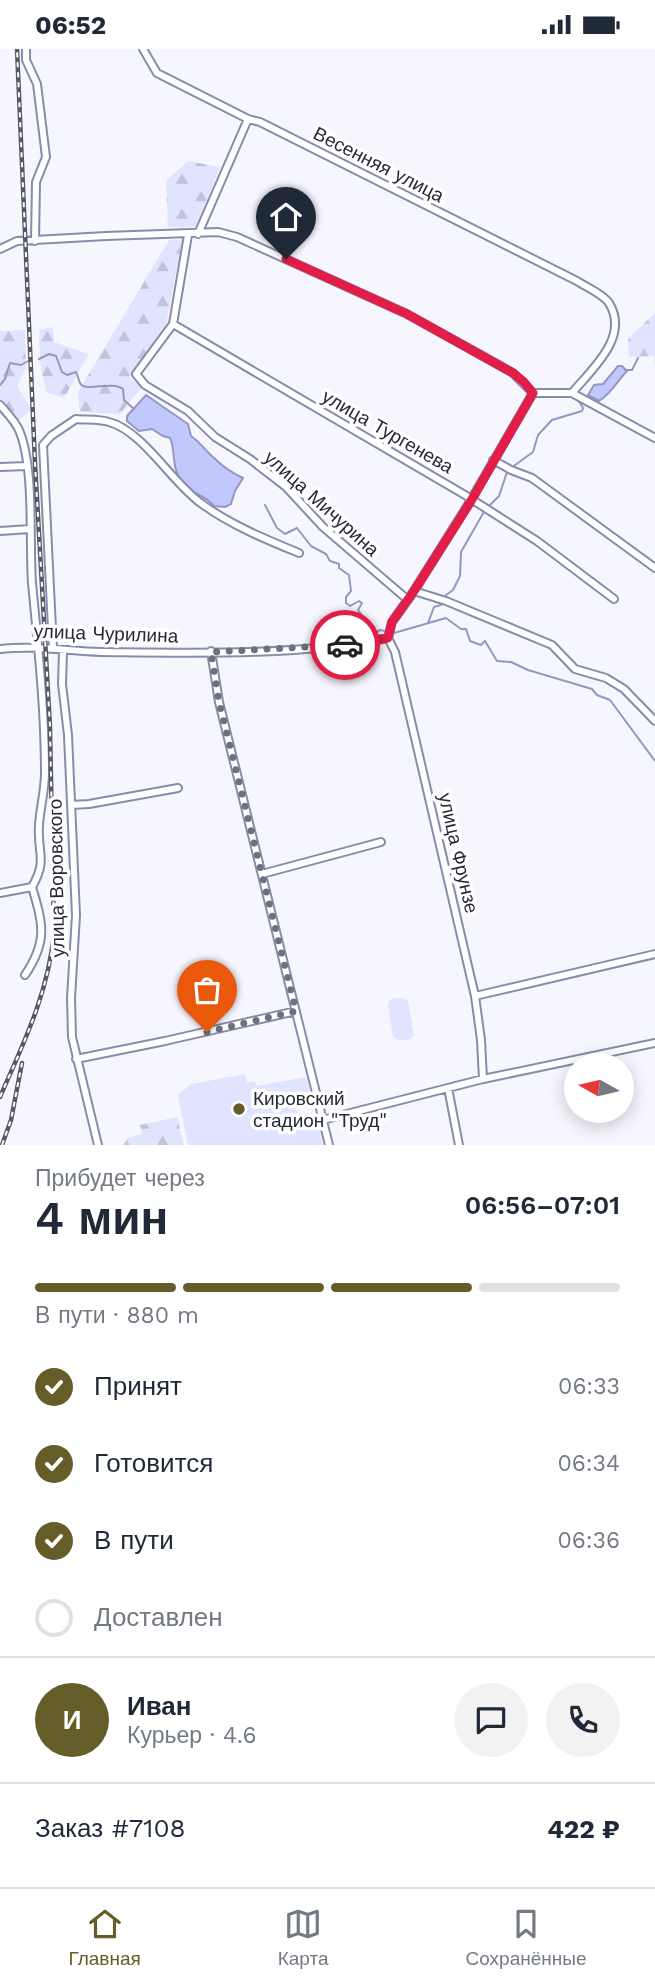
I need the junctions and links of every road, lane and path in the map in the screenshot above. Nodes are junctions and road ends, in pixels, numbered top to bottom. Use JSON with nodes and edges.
{"nodes":[{"id":1,"x":26,"y":49,"type":"edge"},
{"id":2,"x":143,"y":49,"type":"edge"},
{"id":3,"x":248,"y":119,"type":"junction"},
{"id":4,"x":198,"y":234,"type":"junction"},
{"id":5,"x":188,"y":235,"type":"junction"},
{"id":6,"x":35,"y":241,"type":"junction"},
{"id":7,"x":0,"y":249,"type":"edge"},
{"id":8,"x":173,"y":324,"type":"junction"},
{"id":9,"x":533,"y":393,"type":"junction"},
{"id":10,"x":572,"y":393,"type":"junction"},
{"id":11,"x":0,"y":405,"type":"edge"},
{"id":12,"x":655,"y":438,"type":"edge"},
{"id":13,"x":494,"y":460,"type":"junction"},
{"id":14,"x":27,"y":466,"type":"junction"},
{"id":15,"x":0,"y":467,"type":"edge"},
{"id":16,"x":471,"y":501,"type":"junction"},
{"id":17,"x":30,"y":529,"type":"junction"},
{"id":18,"x":0,"y":531,"type":"edge"},
{"id":19,"x":299,"y":553,"type":"dead end"},
{"id":20,"x":655,"y":568,"type":"edge"},
{"id":21,"x":414,"y":591,"type":"junction"},
{"id":22,"x":408,"y":600,"type":"junction"},
{"id":23,"x":614,"y":600,"type":"dead end"},
{"id":24,"x":388,"y":638,"type":"junction"},
{"id":25,"x":36,"y":646,"type":"junction"},
{"id":26,"x":0,"y":649,"type":"edge"},
{"id":27,"x":53,"y":649,"type":"junction"},
{"id":28,"x":63,"y":651,"type":"junction"},
{"id":29,"x":211,"y":652,"type":"junction"},
{"id":30,"x":655,"y":721,"type":"edge"},
{"id":31,"x":178,"y":788,"type":"dead end"},
{"id":32,"x":71,"y":805,"type":"junction"},
{"id":33,"x":381,"y":842,"type":"dead end"},
{"id":34,"x":262,"y":874,"type":"junction"},
{"id":35,"x":32,"y":887,"type":"junction"},
{"id":36,"x":0,"y":893,"type":"edge"},
{"id":37,"x":655,"y":954,"type":"edge"},
{"id":38,"x":25,"y":975,"type":"dead end"},
{"id":39,"x":475,"y":996,"type":"junction"},
{"id":40,"x":296,"y":1011,"type":"junction"},
{"id":41,"x":655,"y":1043,"type":"edge"},
{"id":42,"x":76,"y":1059,"type":"junction"},
{"id":43,"x":483,"y":1079,"type":"junction"},
{"id":44,"x":448,"y":1088,"type":"junction"},
{"id":45,"x":323,"y":1120,"type":"junction"},
{"id":46,"x":98,"y":1145,"type":"edge"},
{"id":47,"x":329,"y":1145,"type":"edge"},
{"id":48,"x":459,"y":1145,"type":"edge"}],
"edges":[{"from":1,"to":6,"type":"street"},
{"from":2,"to":3,"type":"street","name":"Весенняя улица"},
{"from":3,"to":4,"type":"street"},
{"from":3,"to":10,"type":"street","name":"Весенняя улица"},
{"from":4,"to":5,"type":"street"},
{"from":4,"to":9,"type":"street"},
{"from":5,"to":6,"type":"street"},
{"from":5,"to":8,"type":"street"},
{"from":6,"to":7,"type":"street"},
{"from":8,"to":16,"type":"street","name":"улица Тургенева"},
{"from":8,"to":22,"type":"street","name":"улица Мичурина"},
{"from":9,"to":10,"type":"street"},
{"from":9,"to":13,"type":"street"},
{"from":10,"to":12,"type":"street"},
{"from":11,"to":14,"type":"street","name":"улица Воровского"},
{"from":13,"to":16,"type":"street"},
{"from":13,"to":20,"type":"street"},
{"from":14,"to":15,"type":"street"},
{"from":14,"to":17,"type":"street","name":"улица Воровского"},
{"from":16,"to":21,"type":"street"},
{"from":16,"to":23,"type":"street","name":"улица Тургенева"},
{"from":17,"to":18,"type":"street"},
{"from":17,"to":25,"type":"street","name":"улица Воровского"},
{"from":19,"to":27,"type":"street"},
{"from":21,"to":22,"type":"street"},
{"from":21,"to":30,"type":"street"},
{"from":22,"to":24,"type":"street"},
{"from":24,"to":29,"type":"street","name":"улица Чурилина"},
{"from":24,"to":39,"type":"street","name":"улица Фрунзе"},
{"from":25,"to":26,"type":"street","name":"улица Чурилина"},
{"from":25,"to":27,"type":"street","name":"улица Чурилина"},
{"from":25,"to":35,"type":"street","name":"улица Воровского"},
{"from":27,"to":28,"type":"street","name":"улица Чурилина"},
{"from":28,"to":29,"type":"street","name":"улица Чурилина"},
{"from":28,"to":32,"type":"street","name":"улица Воровского"},
{"from":29,"to":34,"type":"street"},
{"from":31,"to":32,"type":"street"},
{"from":32,"to":42,"type":"street","name":"улица Воровского"},
{"from":33,"to":34,"type":"street"},
{"from":34,"to":40,"type":"street"},
{"from":35,"to":36,"type":"street"},
{"from":35,"to":38,"type":"street","name":"улица Воровского"},
{"from":37,"to":39,"type":"street"},
{"from":39,"to":43,"type":"street","name":"улица Фрунзе"},
{"from":40,"to":42,"type":"street"},
{"from":40,"to":45,"type":"street"},
{"from":41,"to":43,"type":"street"},
{"from":42,"to":46,"type":"street","name":"улица Воровского"},
{"from":43,"to":44,"type":"street"},
{"from":44,"to":45,"type":"street"},
{"from":44,"to":48,"type":"street"},
{"from":45,"to":47,"type":"street"}]}
